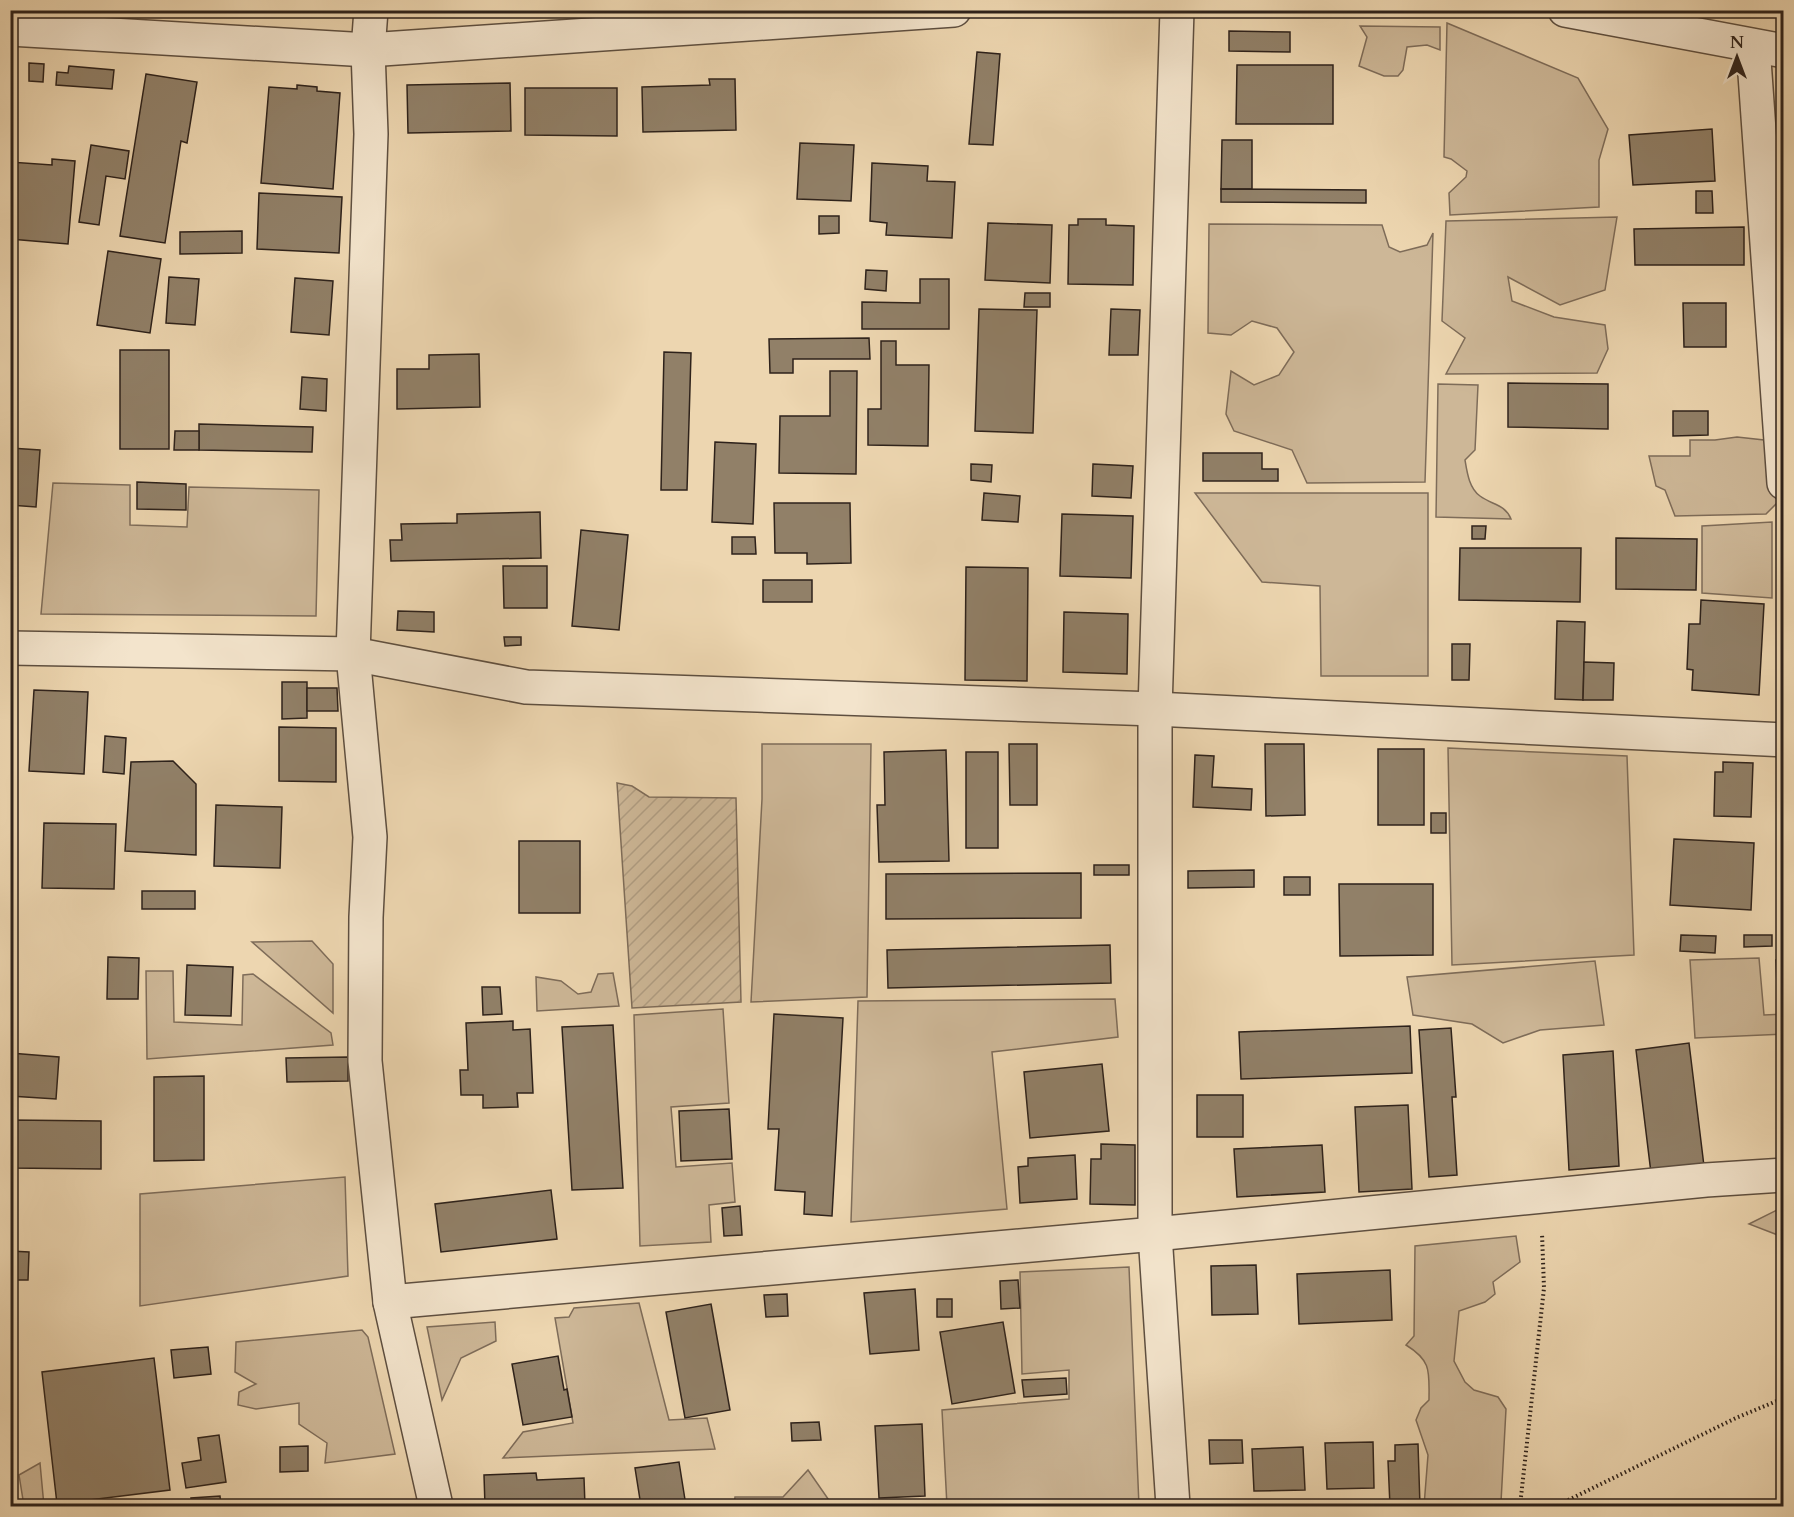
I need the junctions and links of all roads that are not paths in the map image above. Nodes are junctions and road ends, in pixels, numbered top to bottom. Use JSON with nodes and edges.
{"nodes":[{"id":1,"x":371,"y":10,"type":"edge"},
{"id":2,"x":954,"y":10,"type":"edge"},
{"id":3,"x":1177,"y":10,"type":"edge"},
{"id":4,"x":1565,"y":10,"type":"edge"},
{"id":5,"x":10,"y":29,"type":"edge"},
{"id":6,"x":1768,"y":48,"type":"edge"},
{"id":7,"x":368,"y":50,"type":"junction"},
{"id":8,"x":1784,"y":483,"type":"edge"},
{"id":9,"x":10,"y":648,"type":"edge"},
{"id":10,"x":353,"y":654,"type":"junction"},
{"id":11,"x":1155,"y":709,"type":"junction"},
{"id":12,"x":1784,"y":740,"type":"edge"},
{"id":13,"x":1784,"y":1175,"type":"edge"},
{"id":14,"x":1155,"y":1234,"type":"junction"},
{"id":15,"x":390,"y":1302,"type":"junction"},
{"id":16,"x":436,"y":1506,"type":"edge"},
{"id":17,"x":1173,"y":1506,"type":"edge"}],
"edges":[{"from":1,"to":7,"type":"street"},
{"from":2,"to":7,"type":"street"},
{"from":3,"to":11,"type":"street"},
{"from":4,"to":6,"type":"street"},
{"from":5,"to":7,"type":"street"},
{"from":6,"to":8,"type":"street"},
{"from":7,"to":10,"type":"street"},
{"from":9,"to":10,"type":"street"},
{"from":10,"to":11,"type":"street"},
{"from":10,"to":15,"type":"street"},
{"from":11,"to":12,"type":"street"},
{"from":11,"to":14,"type":"street"},
{"from":13,"to":14,"type":"street"},
{"from":14,"to":15,"type":"street"},
{"from":14,"to":17,"type":"street"},
{"from":15,"to":16,"type":"street"}]}
